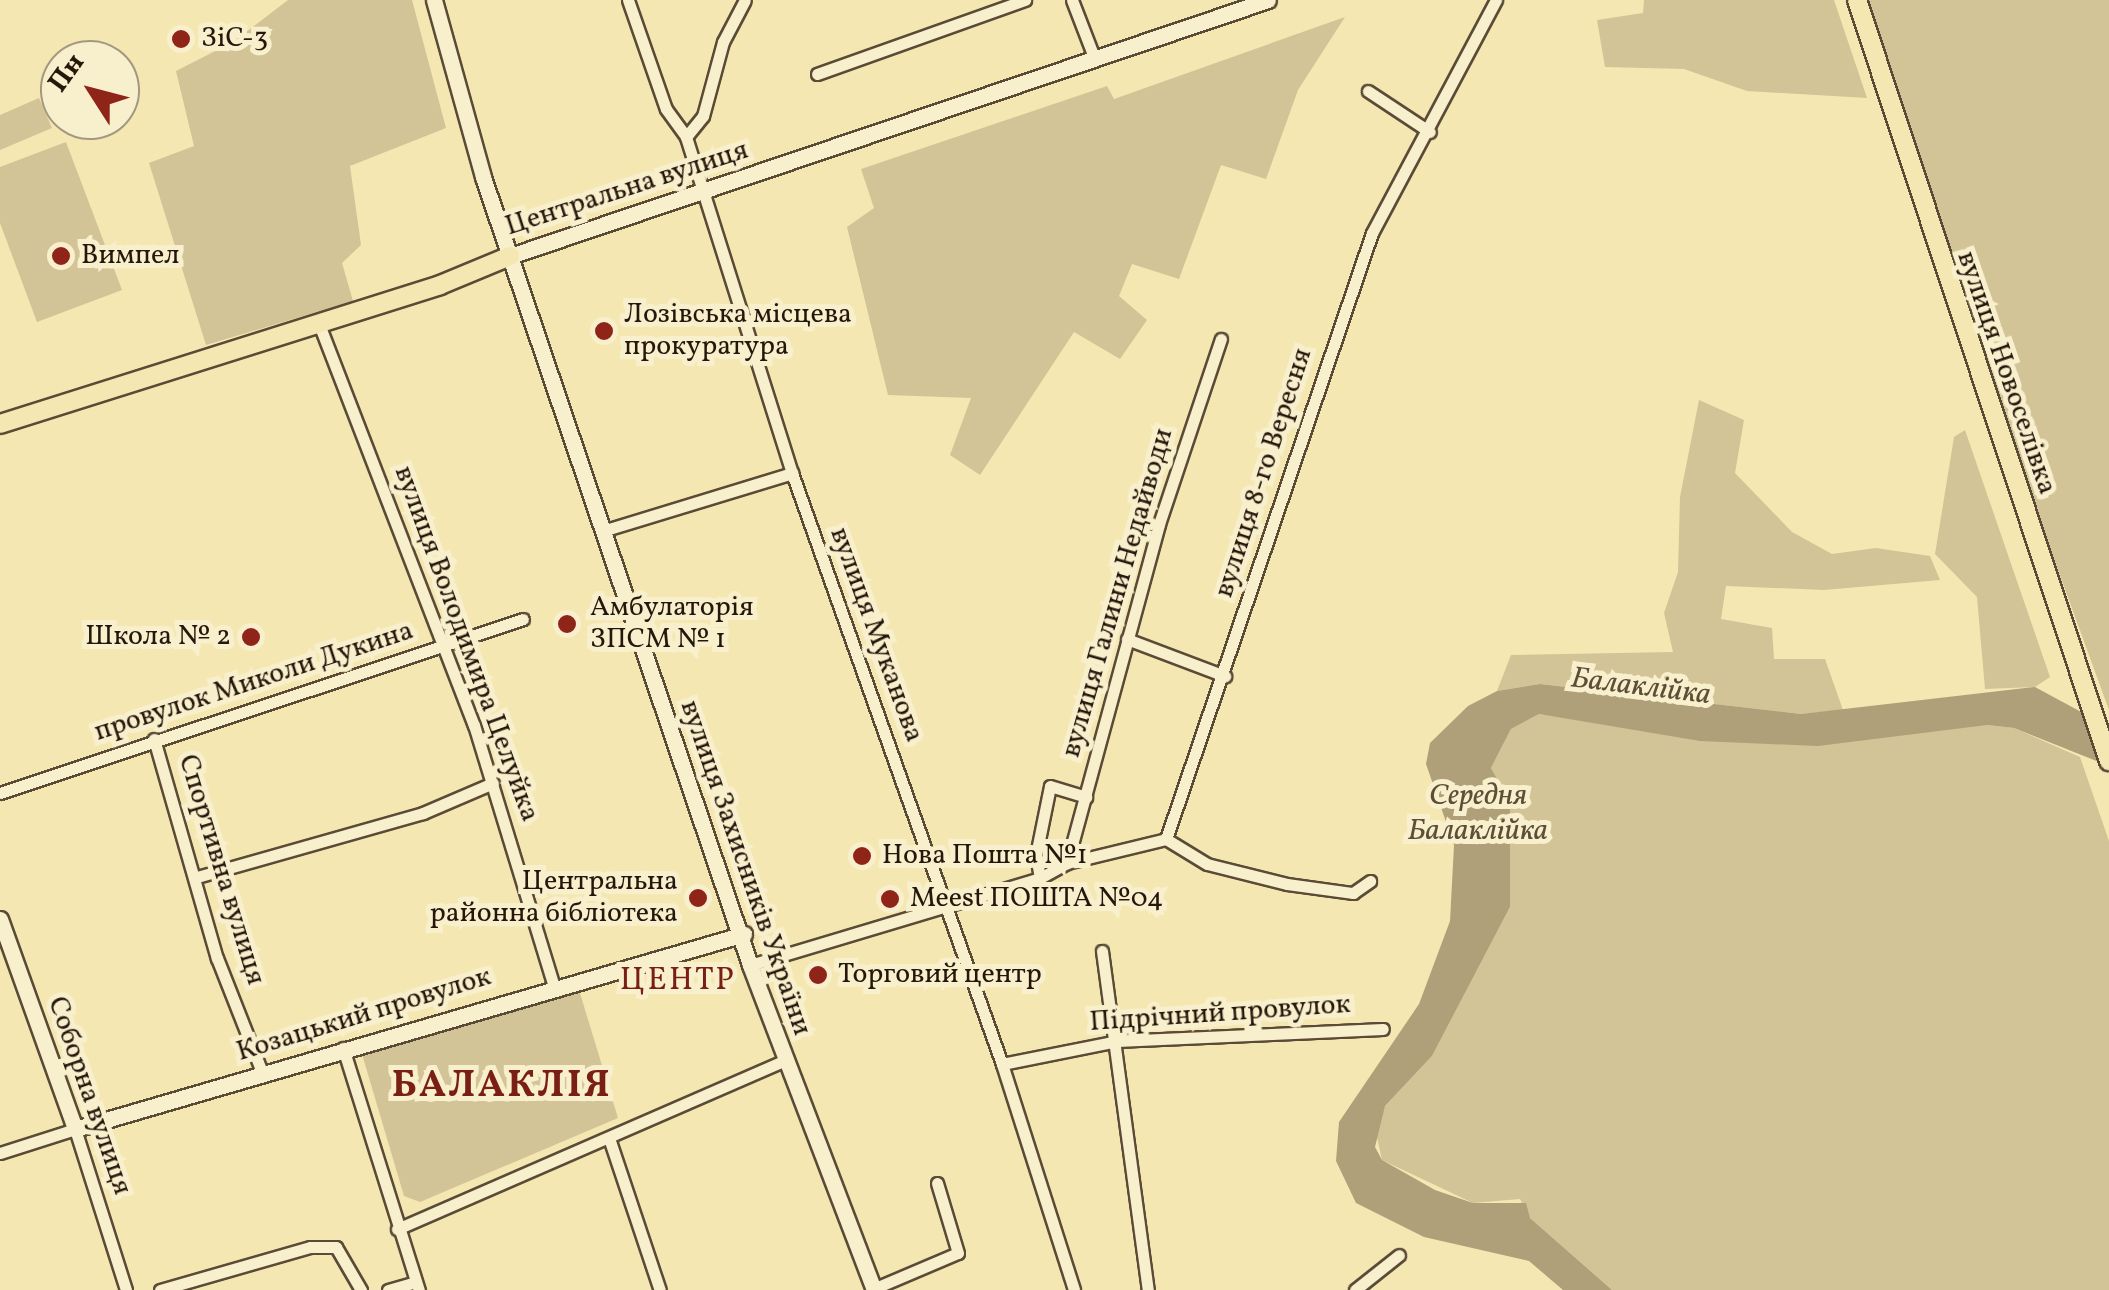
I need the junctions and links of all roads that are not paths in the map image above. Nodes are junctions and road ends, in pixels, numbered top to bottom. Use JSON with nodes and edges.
{"nodes":[{"id":1,"x":434,"y":0,"type":"edge"},
{"id":2,"x":628,"y":0,"type":"edge"},
{"id":3,"x":744,"y":0,"type":"edge"},
{"id":4,"x":1025,"y":0,"type":"edge"},
{"id":5,"x":1072,"y":0,"type":"edge"},
{"id":6,"x":1268,"y":0,"type":"edge"},
{"id":7,"x":1496,"y":0,"type":"edge"},
{"id":8,"x":1857,"y":0,"type":"edge"},
{"id":9,"x":1094,"y":58,"type":"junction"},
{"id":10,"x":817,"y":74,"type":"dead end"},
{"id":11,"x":1368,"y":91,"type":"dead end"},
{"id":12,"x":1430,"y":132,"type":"junction"},
{"id":13,"x":686,"y":137,"type":"junction"},
{"id":14,"x":699,"y":194,"type":"junction"},
{"id":15,"x":510,"y":256,"type":"junction"},
{"id":16,"x":320,"y":324,"type":"junction"},
{"id":17,"x":1221,"y":339,"type":"dead end"},
{"id":18,"x":0,"y":424,"type":"edge"},
{"id":19,"x":792,"y":473,"type":"junction"},
{"id":20,"x":606,"y":530,"type":"junction"},
{"id":21,"x":524,"y":619,"type":"dead end"},
{"id":22,"x":1127,"y":639,"type":"junction"},
{"id":23,"x":443,"y":647,"type":"junction"},
{"id":24,"x":1225,"y":676,"type":"junction"},
{"id":25,"x":154,"y":739,"type":"junction"},
{"id":26,"x":2109,"y":762,"type":"edge"},
{"id":27,"x":493,"y":782,"type":"junction"},
{"id":28,"x":0,"y":792,"type":"edge"},
{"id":29,"x":1086,"y":796,"type":"junction"},
{"id":30,"x":1166,"y":839,"type":"junction"},
{"id":31,"x":1067,"y":862,"type":"junction"},
{"id":32,"x":197,"y":877,"type":"junction"},
{"id":33,"x":1040,"y":878,"type":"junction"},
{"id":34,"x":1370,"y":881,"type":"dead end"},
{"id":35,"x":946,"y":906,"type":"junction"},
{"id":36,"x":0,"y":918,"type":"edge"},
{"id":37,"x":744,"y":934,"type":"junction"},
{"id":38,"x":1102,"y":951,"type":"dead end"},
{"id":39,"x":750,"y":965,"type":"junction"},
{"id":40,"x":553,"y":984,"type":"junction"},
{"id":41,"x":1383,"y":1029,"type":"dead end"},
{"id":42,"x":1117,"y":1041,"type":"junction"},
{"id":43,"x":343,"y":1048,"type":"junction"},
{"id":44,"x":784,"y":1060,"type":"junction"},
{"id":45,"x":1002,"y":1064,"type":"junction"},
{"id":46,"x":262,"y":1072,"type":"junction"},
{"id":47,"x":76,"y":1129,"type":"junction"},
{"id":48,"x":609,"y":1138,"type":"junction"},
{"id":49,"x":0,"y":1153,"type":"edge"},
{"id":50,"x":937,"y":1183,"type":"dead end"},
{"id":51,"x":397,"y":1229,"type":"junction"},
{"id":52,"x":1398,"y":1256,"type":"dead end"},
{"id":53,"x":417,"y":1286,"type":"edge"},
{"id":54,"x":874,"y":1289,"type":"edge"},
{"id":55,"x":126,"y":1290,"type":"edge"},
{"id":56,"x":160,"y":1290,"type":"edge"},
{"id":57,"x":361,"y":1290,"type":"edge"},
{"id":58,"x":388,"y":1290,"type":"edge"},
{"id":59,"x":660,"y":1290,"type":"edge"},
{"id":60,"x":1074,"y":1290,"type":"edge"},
{"id":61,"x":1148,"y":1290,"type":"edge"},
{"id":62,"x":1354,"y":1290,"type":"edge"}],
"edges":[{"from":1,"to":15,"type":"street","name":"вулиця Захисників України"},
{"from":2,"to":13,"type":"street","name":"вулиця Муканова"},
{"from":3,"to":13,"type":"street"},
{"from":4,"to":10,"type":"street"},
{"from":5,"to":9,"type":"street"},
{"from":6,"to":9,"type":"street","name":"Центральна вулиця"},
{"from":7,"to":12,"type":"street","name":"вулиця 8-го Вересня"},
{"from":8,"to":26,"type":"main road","name":"вулиця Новоселівка"},
{"from":9,"to":14,"type":"street","name":"Центральна вулиця"},
{"from":11,"to":12,"type":"street"},
{"from":12,"to":24,"type":"street","name":"вулиця 8-го Вересня"},
{"from":13,"to":14,"type":"street","name":"вулиця Муканова"},
{"from":14,"to":15,"type":"street","name":"Центральна вулиця"},
{"from":14,"to":19,"type":"street","name":"вулиця Муканова"},
{"from":15,"to":16,"type":"main road","name":"Центральна вулиця"},
{"from":15,"to":20,"type":"street","name":"вулиця Захисників України"},
{"from":16,"to":18,"type":"main road","name":"Центральна вулиця"},
{"from":16,"to":23,"type":"street","name":"вулиця Володимира Целуйка"},
{"from":17,"to":22,"type":"street","name":"вулиця Галини Недайводи"},
{"from":19,"to":20,"type":"street"},
{"from":19,"to":35,"type":"street","name":"вулиця Муканова"},
{"from":20,"to":37,"type":"street","name":"вулиця Захисників України"},
{"from":21,"to":23,"type":"street","name":"провулок Миколи Дукина"},
{"from":22,"to":24,"type":"street"},
{"from":22,"to":29,"type":"street","name":"вулиця Галини Недайводи"},
{"from":23,"to":25,"type":"street","name":"провулок Миколи Дукина"},
{"from":23,"to":27,"type":"street","name":"вулиця Володимира Целуйка"},
{"from":24,"to":30,"type":"street","name":"вулиця 8-го Вересня"},
{"from":25,"to":28,"type":"street","name":"провулок Миколи Дукина"},
{"from":25,"to":32,"type":"street","name":"Спортивна вулиця"},
{"from":27,"to":32,"type":"street"},
{"from":27,"to":40,"type":"street","name":"вулиця Володимира Целуйка"},
{"from":29,"to":31,"type":"street","name":"вулиця Галини Недайводи"},
{"from":29,"to":33,"type":"street"},
{"from":30,"to":31,"type":"street"},
{"from":30,"to":34,"type":"street"},
{"from":31,"to":33,"type":"street"},
{"from":32,"to":46,"type":"street","name":"Спортивна вулиця"},
{"from":33,"to":35,"type":"street"},
{"from":35,"to":39,"type":"street"},
{"from":35,"to":45,"type":"street","name":"вулиця Муканова"},
{"from":36,"to":47,"type":"street","name":"Соборна вулиця"},
{"from":37,"to":39,"type":"street","name":"вулиця Захисників України"},
{"from":37,"to":40,"type":"street","name":"Козацький провулок"},
{"from":38,"to":42,"type":"street"},
{"from":39,"to":44,"type":"street","name":"вулиця Захисників України"},
{"from":40,"to":43,"type":"street","name":"Козацький провулок"},
{"from":41,"to":42,"type":"street","name":"Підрічний провулок"},
{"from":42,"to":45,"type":"street","name":"Підрічний провулок"},
{"from":42,"to":61,"type":"street"},
{"from":43,"to":46,"type":"street","name":"Козацький провулок"},
{"from":43,"to":51,"type":"street"},
{"from":44,"to":48,"type":"street"},
{"from":44,"to":54,"type":"street","name":"вулиця Захисників України"},
{"from":45,"to":60,"type":"street","name":"вулиця Муканова"},
{"from":46,"to":47,"type":"street","name":"Козацький провулок"},
{"from":47,"to":49,"type":"street","name":"Козацький провулок"},
{"from":47,"to":55,"type":"street","name":"Соборна вулиця"},
{"from":48,"to":51,"type":"street"},
{"from":48,"to":59,"type":"street"},
{"from":50,"to":54,"type":"street"},
{"from":51,"to":53,"type":"street"},
{"from":52,"to":62,"type":"street"},
{"from":53,"to":58,"type":"street"},
{"from":56,"to":57,"type":"street"}]}
